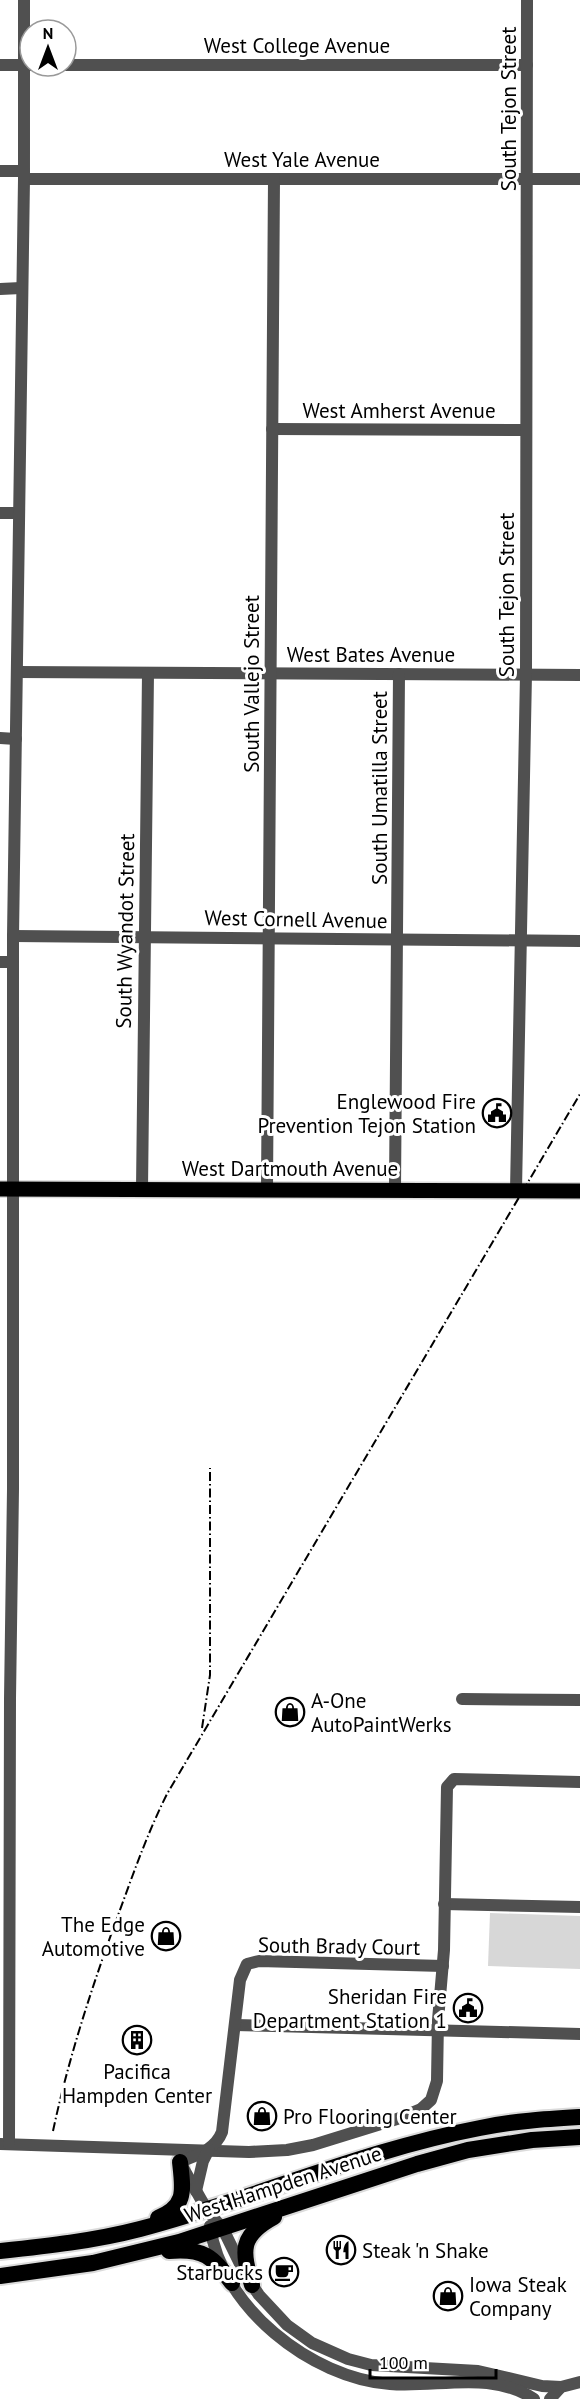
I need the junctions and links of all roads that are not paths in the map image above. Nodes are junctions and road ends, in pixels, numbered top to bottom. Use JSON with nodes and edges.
{"nodes":[{"id":1,"x":24,"y":0,"type":"edge"},
{"id":2,"x":527,"y":0,"type":"edge"},
{"id":3,"x":25,"y":18,"type":"edge"},
{"id":4,"x":18,"y":64,"type":"edge"},
{"id":5,"x":0,"y":65,"type":"edge"},
{"id":6,"x":78,"y":65,"type":"edge"},
{"id":7,"x":527,"y":65,"type":"junction"},
{"id":8,"x":27,"y":78,"type":"edge"},
{"id":9,"x":0,"y":171,"type":"edge"},
{"id":10,"x":24,"y":175,"type":"junction"},
{"id":11,"x":274,"y":179,"type":"junction"},
{"id":12,"x":527,"y":179,"type":"junction"},
{"id":13,"x":580,"y":179,"type":"edge"},
{"id":14,"x":0,"y":288,"type":"edge"},
{"id":15,"x":21,"y":288,"type":"junction"},
{"id":16,"x":272,"y":429,"type":"junction"},
{"id":17,"x":526,"y":430,"type":"junction"},
{"id":18,"x":0,"y":513,"type":"edge"},
{"id":19,"x":19,"y":513,"type":"junction"},
{"id":20,"x":17,"y":672,"type":"junction"},
{"id":21,"x":148,"y":673,"type":"junction"},
{"id":22,"x":271,"y":673,"type":"junction"},
{"id":23,"x":399,"y":674,"type":"junction"},
{"id":24,"x":526,"y":674,"type":"junction"},
{"id":25,"x":580,"y":675,"type":"edge"},
{"id":26,"x":0,"y":738,"type":"edge"},
{"id":27,"x":16,"y":739,"type":"junction"},
{"id":28,"x":12,"y":936,"type":"junction"},
{"id":29,"x":145,"y":937,"type":"junction"},
{"id":30,"x":269,"y":938,"type":"junction"},
{"id":31,"x":397,"y":939,"type":"junction"},
{"id":32,"x":521,"y":941,"type":"junction"},
{"id":33,"x":580,"y":941,"type":"edge"},
{"id":34,"x":6,"y":962,"type":"edge"},
{"id":35,"x":6,"y":1189,"type":"edge"},
{"id":36,"x":142,"y":1189,"type":"junction"},
{"id":37,"x":267,"y":1190,"type":"junction"},
{"id":38,"x":395,"y":1190,"type":"junction"},
{"id":39,"x":516,"y":1190,"type":"junction"},
{"id":40,"x":580,"y":1191,"type":"edge"},
{"id":41,"x":5,"y":1699,"type":"edge"},
{"id":42,"x":462,"y":1699,"type":"dead end"},
{"id":43,"x":580,"y":1700,"type":"edge"},
{"id":44,"x":580,"y":1782,"type":"edge"},
{"id":45,"x":444,"y":1904,"type":"junction"},
{"id":46,"x":580,"y":1907,"type":"edge"},
{"id":47,"x":4,"y":1952,"type":"edge"},
{"id":48,"x":443,"y":1966,"type":"junction"},
{"id":49,"x":235,"y":2025,"type":"junction"},
{"id":50,"x":439,"y":2031,"type":"junction"},
{"id":51,"x":580,"y":2034,"type":"edge"},
{"id":52,"x":580,"y":2117,"type":"edge"},
{"id":53,"x":580,"y":2137,"type":"edge"},
{"id":54,"x":5,"y":2144,"type":"edge"},
{"id":55,"x":162,"y":2148,"type":"junction"},
{"id":56,"x":209,"y":2149,"type":"junction"},
{"id":57,"x":180,"y":2162,"type":"junction"},
{"id":58,"x":196,"y":2191,"type":"junction"},
{"id":59,"x":317,"y":2197,"type":"junction"},
{"id":60,"x":207,"y":2210,"type":"junction"},
{"id":61,"x":217,"y":2230,"type":"junction"},
{"id":62,"x":126,"y":2233,"type":"junction"},
{"id":63,"x":0,"y":2251,"type":"edge"},
{"id":64,"x":114,"y":2259,"type":"junction"},
{"id":65,"x":0,"y":2276,"type":"edge"},
{"id":66,"x":232,"y":2283,"type":"junction"},
{"id":67,"x":252,"y":2285,"type":"junction"},
{"id":68,"x":580,"y":2382,"type":"edge"},
{"id":69,"x":561,"y":2387,"type":"junction"},
{"id":70,"x":534,"y":2399,"type":"edge"},
{"id":71,"x":550,"y":2399,"type":"edge"}],
"edges":[{"from":1,"to":3,"type":"street"},
{"from":2,"to":7,"type":"street","name":"South Tejon Street"},
{"from":4,"to":5,"type":"street"},
{"from":6,"to":7,"type":"street","name":"West College Avenue"},
{"from":7,"to":12,"type":"street","name":"South Tejon Street"},
{"from":8,"to":10,"type":"street"},
{"from":9,"to":10,"type":"street","name":"West Yale Avenue"},
{"from":10,"to":11,"type":"street","name":"West Yale Avenue"},
{"from":10,"to":15,"type":"street"},
{"from":11,"to":12,"type":"street","name":"West Yale Avenue"},
{"from":11,"to":16,"type":"street","name":"South Vallejo Street"},
{"from":12,"to":13,"type":"street","name":"West Yale Avenue"},
{"from":12,"to":17,"type":"street","name":"South Tejon Street"},
{"from":14,"to":15,"type":"street"},
{"from":15,"to":19,"type":"street"},
{"from":16,"to":17,"type":"street","name":"West Amherst Avenue"},
{"from":16,"to":22,"type":"street","name":"South Vallejo Street"},
{"from":17,"to":24,"type":"street","name":"South Tejon Street"},
{"from":18,"to":19,"type":"street"},
{"from":19,"to":20,"type":"street"},
{"from":20,"to":21,"type":"street","name":"West Bates Avenue"},
{"from":20,"to":27,"type":"street"},
{"from":21,"to":22,"type":"street","name":"West Bates Avenue"},
{"from":21,"to":29,"type":"street","name":"South Wyandot Street"},
{"from":22,"to":23,"type":"street","name":"West Bates Avenue"},
{"from":22,"to":30,"type":"street","name":"South Vallejo Street"},
{"from":23,"to":24,"type":"street","name":"West Bates Avenue"},
{"from":23,"to":31,"type":"street","name":"South Umatilla Street"},
{"from":24,"to":25,"type":"street","name":"West Bates Avenue"},
{"from":24,"to":32,"type":"street","name":"South Tejon Street"},
{"from":26,"to":27,"type":"street"},
{"from":27,"to":28,"type":"street"},
{"from":28,"to":29,"type":"street","name":"West Cornell Avenue"},
{"from":28,"to":34,"type":"street"},
{"from":29,"to":30,"type":"street","name":"West Cornell Avenue"},
{"from":29,"to":36,"type":"street","name":"South Wyandot Street"},
{"from":30,"to":31,"type":"street","name":"West Cornell Avenue"},
{"from":30,"to":37,"type":"street","name":"South Vallejo Street"},
{"from":31,"to":32,"type":"street","name":"West Cornell Avenue"},
{"from":31,"to":38,"type":"street","name":"South Umatilla Street"},
{"from":32,"to":33,"type":"street","name":"West Cornell Avenue"},
{"from":32,"to":39,"type":"street","name":"South Tejon Street"},
{"from":34,"to":35,"type":"street"},
{"from":35,"to":36,"type":"main road","name":"West Dartmouth Avenue"},
{"from":35,"to":41,"type":"street"},
{"from":36,"to":37,"type":"main road","name":"West Dartmouth Avenue"},
{"from":37,"to":38,"type":"main road","name":"West Dartmouth Avenue"},
{"from":38,"to":39,"type":"main road","name":"West Dartmouth Avenue"},
{"from":39,"to":40,"type":"main road","name":"West Dartmouth Avenue"},
{"from":41,"to":47,"type":"street"},
{"from":42,"to":43,"type":"street"},
{"from":44,"to":45,"type":"street"},
{"from":45,"to":46,"type":"street"},
{"from":45,"to":48,"type":"street"},
{"from":47,"to":54,"type":"street"},
{"from":48,"to":49,"type":"street","name":"South Brady Court"},
{"from":48,"to":50,"type":"street"},
{"from":49,"to":50,"type":"street"},
{"from":49,"to":56,"type":"street","name":"South Brady Court"},
{"from":50,"to":51,"type":"street"},
{"from":50,"to":56,"type":"street","name":"West Hampden Avenue"},
{"from":52,"to":60,"type":"highway","name":"West Hampden Avenue"},
{"from":53,"to":59,"type":"highway","name":"West Hampden Avenue"},
{"from":54,"to":55,"type":"street"},
{"from":55,"to":56,"type":"street"},
{"from":55,"to":57,"type":"street"},
{"from":56,"to":57,"type":"street","name":"West Hampden Avenue"},
{"from":56,"to":58,"type":"street","name":"South Brady Court"},
{"from":57,"to":58,"type":"street"},
{"from":57,"to":62,"type":"highway"},
{"from":58,"to":60,"type":"street"},
{"from":59,"to":61,"type":"highway","name":"West Hampden Avenue"},
{"from":59,"to":67,"type":"highway"},
{"from":60,"to":61,"type":"street"},
{"from":60,"to":62,"type":"highway","name":"West Hampden Avenue"},
{"from":61,"to":64,"type":"highway","name":"West Hampden Avenue"},
{"from":61,"to":66,"type":"street"},
{"from":61,"to":67,"type":"street"},
{"from":62,"to":63,"type":"highway","name":"West Hampden Avenue"},
{"from":64,"to":65,"type":"highway","name":"West Hampden Avenue"},
{"from":64,"to":66,"type":"highway"},
{"from":66,"to":70,"type":"street"},
{"from":67,"to":69,"type":"street"},
{"from":68,"to":69,"type":"street"},
{"from":69,"to":71,"type":"street"}]}
